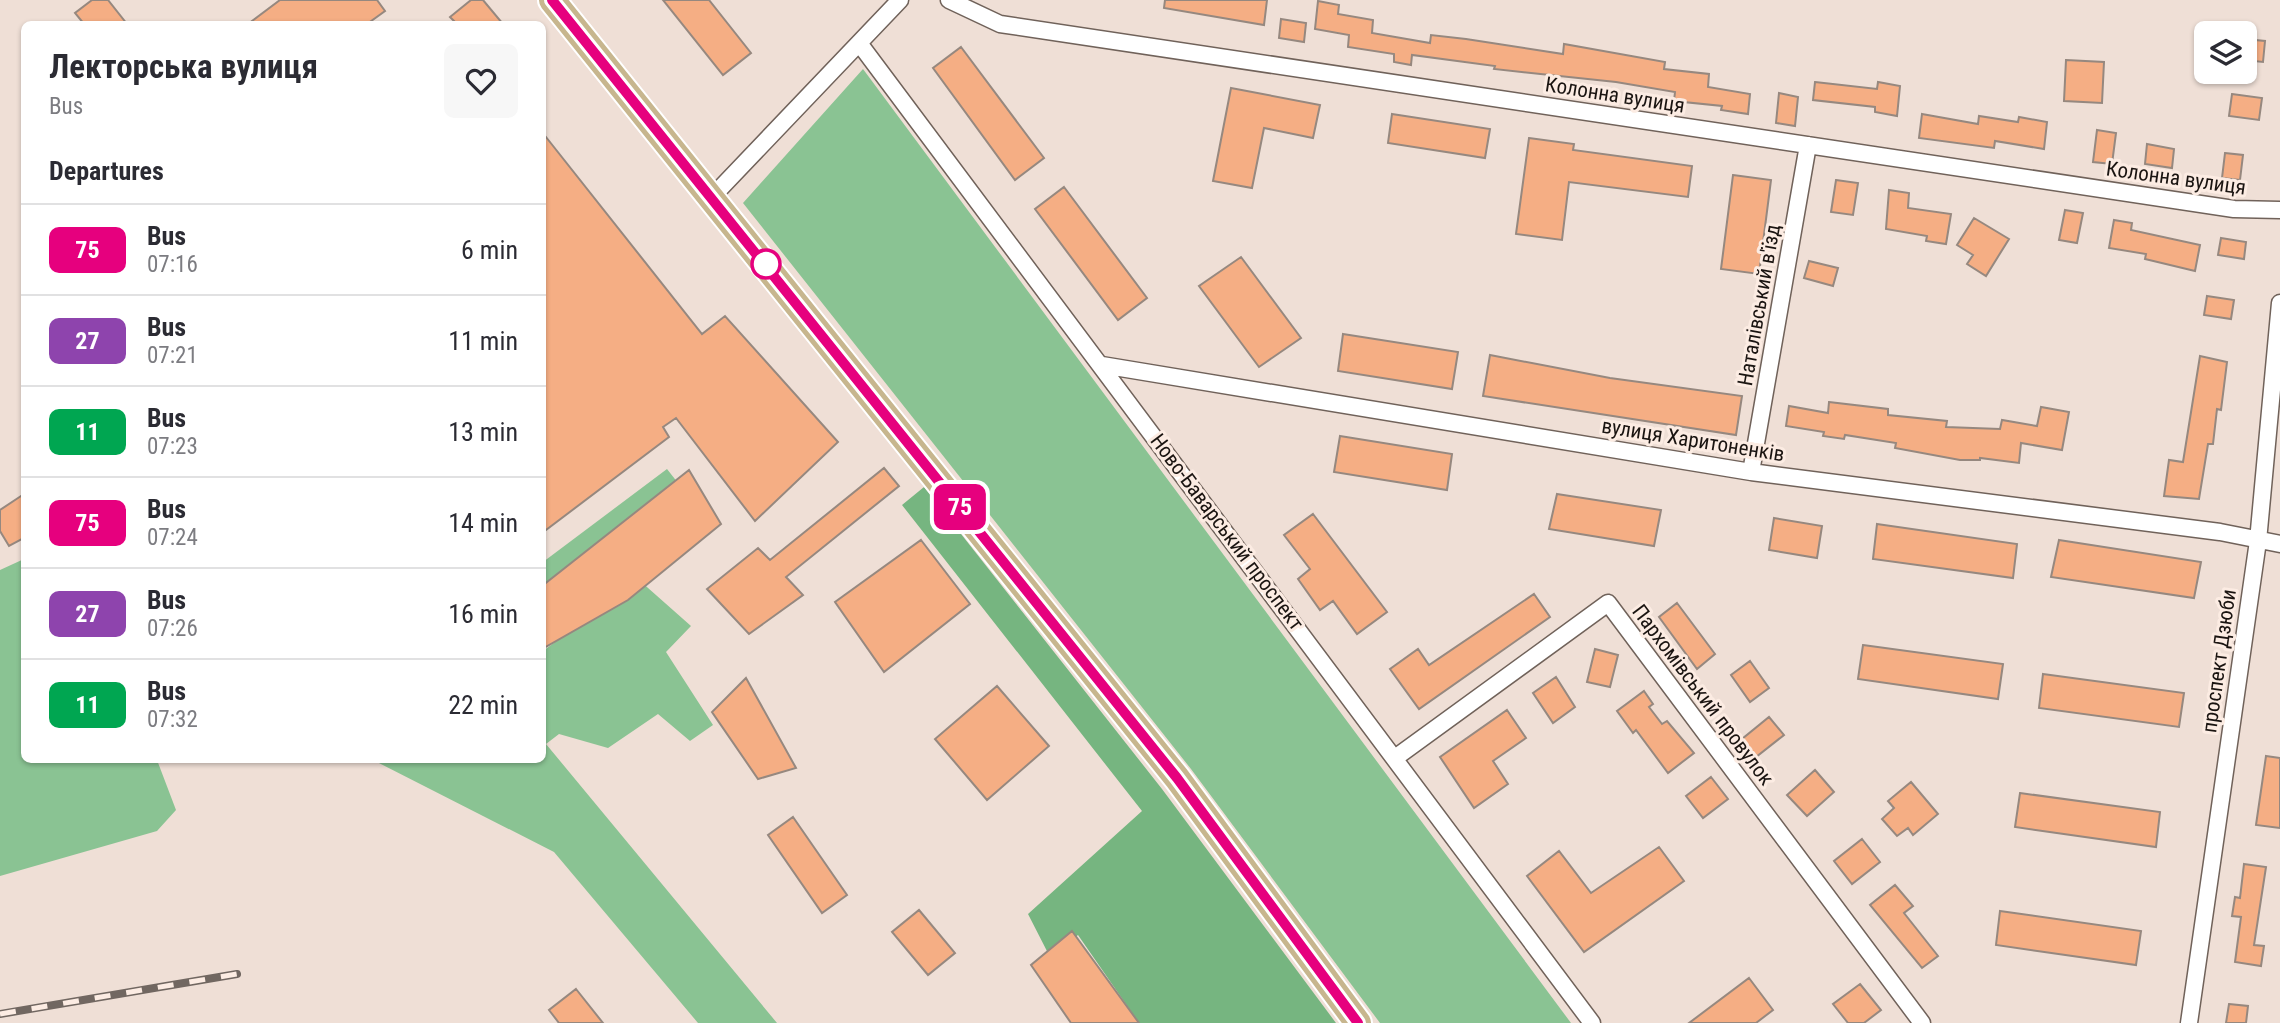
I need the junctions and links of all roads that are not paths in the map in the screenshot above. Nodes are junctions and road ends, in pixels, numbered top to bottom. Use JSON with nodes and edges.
{"nodes":[{"id":1,"x":552,"y":0,"type":"edge"},
{"id":2,"x":900,"y":0,"type":"edge"},
{"id":3,"x":949,"y":0,"type":"edge"},
{"id":4,"x":859,"y":43,"type":"junction"},
{"id":5,"x":1808,"y":145,"type":"junction"},
{"id":6,"x":712,"y":197,"type":"junction"},
{"id":7,"x":2280,"y":210,"type":"edge"},
{"id":8,"x":2280,"y":303,"type":"edge"},
{"id":9,"x":1102,"y":365,"type":"junction"},
{"id":10,"x":1752,"y":472,"type":"junction"},
{"id":11,"x":2258,"y":541,"type":"junction"},
{"id":12,"x":2280,"y":544,"type":"edge"},
{"id":13,"x":1395,"y":758,"type":"junction"},
{"id":14,"x":1358,"y":1023,"type":"edge"},
{"id":15,"x":1592,"y":1023,"type":"edge"},
{"id":16,"x":1922,"y":1023,"type":"edge"},
{"id":17,"x":2189,"y":1023,"type":"edge"}],
"edges":[{"from":1,"to":6,"type":"main road"},
{"from":2,"to":4,"type":"street"},
{"from":3,"to":5,"type":"street","name":"Колонна вулиця"},
{"from":4,"to":6,"type":"street"},
{"from":4,"to":9,"type":"street","name":"Ново-Баварський проспект"},
{"from":5,"to":7,"type":"street","name":"Колонна вулиця"},
{"from":5,"to":10,"type":"street","name":"Наталівський в'їзд"},
{"from":6,"to":14,"type":"main road"},
{"from":8,"to":11,"type":"street","name":"проспект Дзюби"},
{"from":9,"to":10,"type":"street","name":"вулиця Харитоненків"},
{"from":9,"to":13,"type":"street","name":"Ново-Баварський проспект"},
{"from":10,"to":11,"type":"street","name":"вулиця Харитоненків"},
{"from":11,"to":12,"type":"street","name":"вулиця Харитоненків"},
{"from":11,"to":17,"type":"street","name":"проспект Дзюби"},
{"from":13,"to":15,"type":"street","name":"Ново-Баварський проспект"},
{"from":13,"to":16,"type":"street","name":"Пархомівський провулок"}]}
